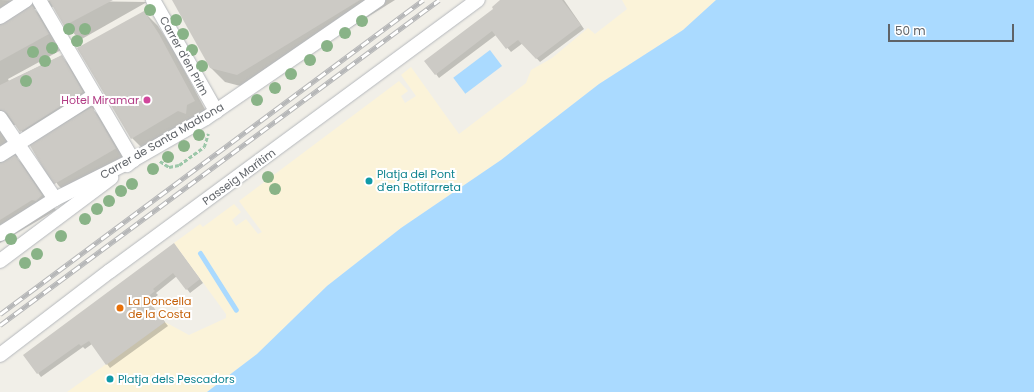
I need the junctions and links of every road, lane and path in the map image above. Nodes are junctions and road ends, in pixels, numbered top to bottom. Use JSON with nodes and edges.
{"nodes":[{"id":1,"x":26,"y":0,"type":"edge"},
{"id":2,"x":39,"y":0,"type":"edge"},
{"id":3,"x":153,"y":0,"type":"edge"},
{"id":4,"x":378,"y":0,"type":"edge"},
{"id":5,"x":478,"y":0,"type":"edge"},
{"id":6,"x":0,"y":18,"type":"edge"},
{"id":7,"x":95,"y":95,"type":"junction"},
{"id":8,"x":216,"y":111,"type":"junction"},
{"id":9,"x":0,"y":118,"type":"edge"},
{"id":10,"x":204,"y":147,"type":"dead end"},
{"id":11,"x":22,"y":149,"type":"junction"},
{"id":12,"x":0,"y":155,"type":"edge"},
{"id":13,"x":133,"y":160,"type":"junction"},
{"id":14,"x":179,"y":165,"type":"dead end"},
{"id":15,"x":55,"y":199,"type":"junction"},
{"id":16,"x":0,"y":234,"type":"edge"},
{"id":17,"x":0,"y":261,"type":"edge"},
{"id":18,"x":0,"y":355,"type":"edge"}],
"edges":[{"from":1,"to":6,"type":"street"},
{"from":2,"to":7,"type":"street"},
{"from":3,"to":8,"type":"street","name":"Carrer d'en Prim"},
{"from":4,"to":8,"type":"street","name":"Carrer de Santa Madrona"},
{"from":5,"to":18,"type":"street","name":"Passeig Marítim"},
{"from":7,"to":11,"type":"street"},
{"from":7,"to":13,"type":"street"},
{"from":8,"to":13,"type":"street","name":"Carrer de Santa Madrona"},
{"from":9,"to":11,"type":"street"},
{"from":10,"to":14,"type":"path"},
{"from":11,"to":12,"type":"street"},
{"from":11,"to":15,"type":"street"},
{"from":13,"to":15,"type":"street","name":"Carrer de Santa Madrona"},
{"from":13,"to":17,"type":"street"},
{"from":15,"to":16,"type":"street","name":"Carrer de Santa Madrona"}]}
